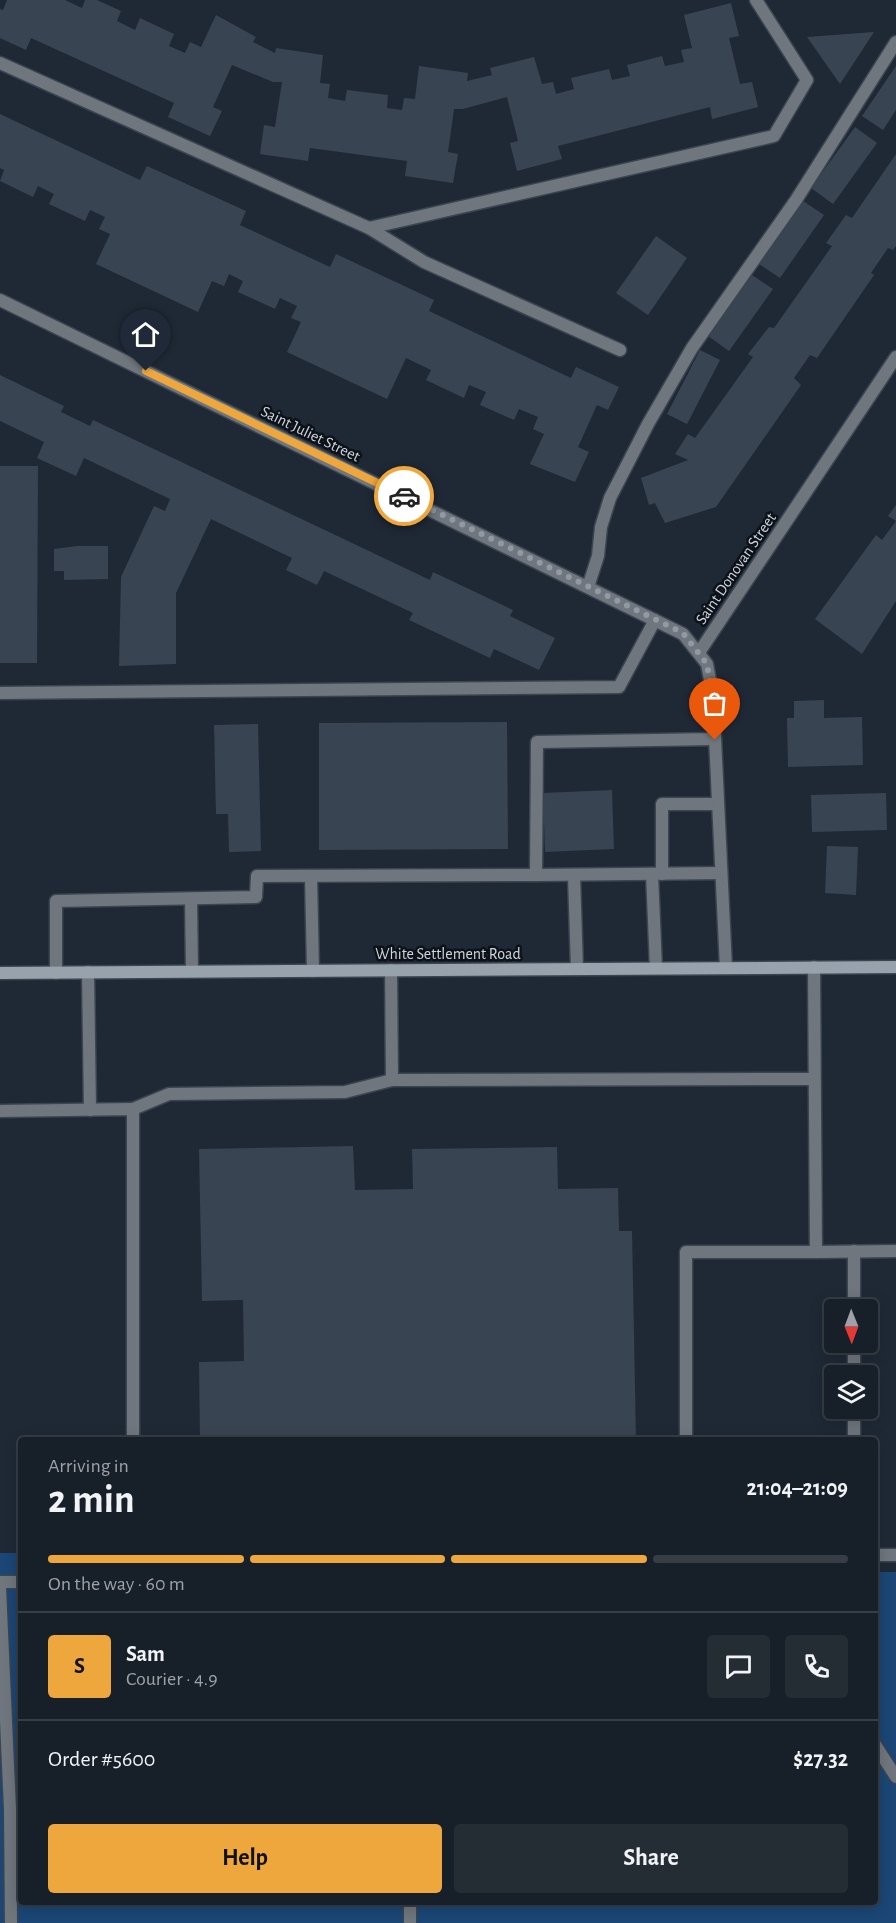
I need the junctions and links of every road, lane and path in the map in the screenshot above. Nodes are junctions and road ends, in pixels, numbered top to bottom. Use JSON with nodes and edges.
{"nodes":[{"id":1,"x":756,"y":0,"type":"edge"},
{"id":2,"x":896,"y":42,"type":"edge"},
{"id":3,"x":0,"y":63,"type":"edge"},
{"id":4,"x":369,"y":228,"type":"junction"},
{"id":5,"x":0,"y":300,"type":"edge"},
{"id":6,"x":620,"y":350,"type":"dead end"},
{"id":7,"x":896,"y":357,"type":"edge"},
{"id":8,"x":588,"y":587,"type":"junction"},
{"id":9,"x":655,"y":620,"type":"junction"},
{"id":10,"x":699,"y":651,"type":"junction"},
{"id":11,"x":0,"y":693,"type":"edge"},
{"id":12,"x":715,"y":740,"type":"junction"},
{"id":13,"x":718,"y":804,"type":"junction"},
{"id":14,"x":721,"y":873,"type":"junction"},
{"id":15,"x":657,"y":874,"type":"junction"},
{"id":16,"x":536,"y":875,"type":"junction"},
{"id":17,"x":574,"y":875,"type":"junction"},
{"id":18,"x":311,"y":876,"type":"junction"},
{"id":19,"x":190,"y":898,"type":"junction"},
{"id":20,"x":814,"y":967,"type":"junction"},
{"id":21,"x":896,"y":967,"type":"edge"},
{"id":22,"x":726,"y":968,"type":"junction"},
{"id":23,"x":577,"y":969,"type":"junction"},
{"id":24,"x":656,"y":969,"type":"junction"},
{"id":25,"x":391,"y":970,"type":"junction"},
{"id":26,"x":192,"y":971,"type":"junction"},
{"id":27,"x":313,"y":971,"type":"junction"},
{"id":28,"x":88,"y":972,"type":"junction"},
{"id":29,"x":0,"y":973,"type":"edge"},
{"id":30,"x":56,"y":973,"type":"junction"},
{"id":31,"x":814,"y":1079,"type":"junction"},
{"id":32,"x":392,"y":1080,"type":"junction"},
{"id":33,"x":133,"y":1109,"type":"junction"},
{"id":34,"x":90,"y":1110,"type":"junction"},
{"id":35,"x":0,"y":1111,"type":"edge"},
{"id":36,"x":854,"y":1251,"type":"junction"},
{"id":37,"x":896,"y":1251,"type":"edge"},
{"id":38,"x":816,"y":1252,"type":"junction"},
{"id":39,"x":854,"y":1299,"type":"edge"},
{"id":40,"x":854,"y":1419,"type":"edge"},
{"id":41,"x":133,"y":1437,"type":"edge"},
{"id":42,"x":686,"y":1437,"type":"edge"},
{"id":43,"x":854,"y":1437,"type":"edge"},
{"id":44,"x":878,"y":1555,"type":"edge"},
{"id":45,"x":896,"y":1555,"type":"edge"},
{"id":46,"x":0,"y":1582,"type":"edge"},
{"id":47,"x":18,"y":1582,"type":"edge"},
{"id":48,"x":0,"y":1588,"type":"edge"},
{"id":49,"x":878,"y":1749,"type":"edge"},
{"id":50,"x":896,"y":1778,"type":"edge"},
{"id":51,"x":410,"y":1905,"type":"edge"},
{"id":52,"x":11,"y":1923,"type":"edge"},
{"id":53,"x":410,"y":1923,"type":"edge"}],
"edges":[{"from":1,"to":4,"type":"street"},
{"from":2,"to":8,"type":"street"},
{"from":3,"to":4,"type":"street"},
{"from":4,"to":6,"type":"street"},
{"from":5,"to":8,"type":"street","name":"Saint Juliet Street"},
{"from":7,"to":10,"type":"street","name":"Saint Donovan Street"},
{"from":8,"to":9,"type":"street","name":"Saint Juliet Street"},
{"from":9,"to":10,"type":"street","name":"Saint Juliet Street"},
{"from":9,"to":11,"type":"street"},
{"from":10,"to":12,"type":"street","name":"Saint Donovan Street"},
{"from":12,"to":13,"type":"street","name":"Saint Donovan Street"},
{"from":12,"to":16,"type":"street"},
{"from":13,"to":14,"type":"street","name":"Saint Donovan Street"},
{"from":13,"to":15,"type":"street"},
{"from":14,"to":15,"type":"street"},
{"from":14,"to":22,"type":"street","name":"Saint Donovan Street"},
{"from":15,"to":17,"type":"street"},
{"from":15,"to":24,"type":"street"},
{"from":16,"to":17,"type":"street"},
{"from":16,"to":18,"type":"street"},
{"from":17,"to":23,"type":"street"},
{"from":18,"to":19,"type":"street"},
{"from":18,"to":27,"type":"street"},
{"from":19,"to":26,"type":"street"},
{"from":19,"to":30,"type":"street"},
{"from":20,"to":21,"type":"main road","name":"White Settlement Road"},
{"from":20,"to":22,"type":"main road","name":"White Settlement Road"},
{"from":20,"to":31,"type":"street"},
{"from":22,"to":24,"type":"main road","name":"White Settlement Road"},
{"from":23,"to":24,"type":"main road","name":"White Settlement Road"},
{"from":23,"to":25,"type":"main road","name":"White Settlement Road"},
{"from":25,"to":27,"type":"main road","name":"White Settlement Road"},
{"from":25,"to":32,"type":"street"},
{"from":26,"to":27,"type":"main road","name":"White Settlement Road"},
{"from":26,"to":28,"type":"main road","name":"White Settlement Road"},
{"from":28,"to":30,"type":"main road","name":"White Settlement Road"},
{"from":28,"to":34,"type":"street"},
{"from":29,"to":30,"type":"main road","name":"White Settlement Road"},
{"from":31,"to":32,"type":"street"},
{"from":31,"to":38,"type":"street"},
{"from":32,"to":33,"type":"street"},
{"from":33,"to":34,"type":"street"},
{"from":33,"to":41,"type":"street"},
{"from":34,"to":35,"type":"street"},
{"from":36,"to":37,"type":"street"},
{"from":36,"to":38,"type":"street"},
{"from":36,"to":39,"type":"street"},
{"from":38,"to":42,"type":"street"},
{"from":40,"to":43,"type":"street"},
{"from":44,"to":45,"type":"street"},
{"from":46,"to":47,"type":"street"},
{"from":48,"to":52,"type":"street"},
{"from":49,"to":50,"type":"street"},
{"from":51,"to":53,"type":"street"}]}
